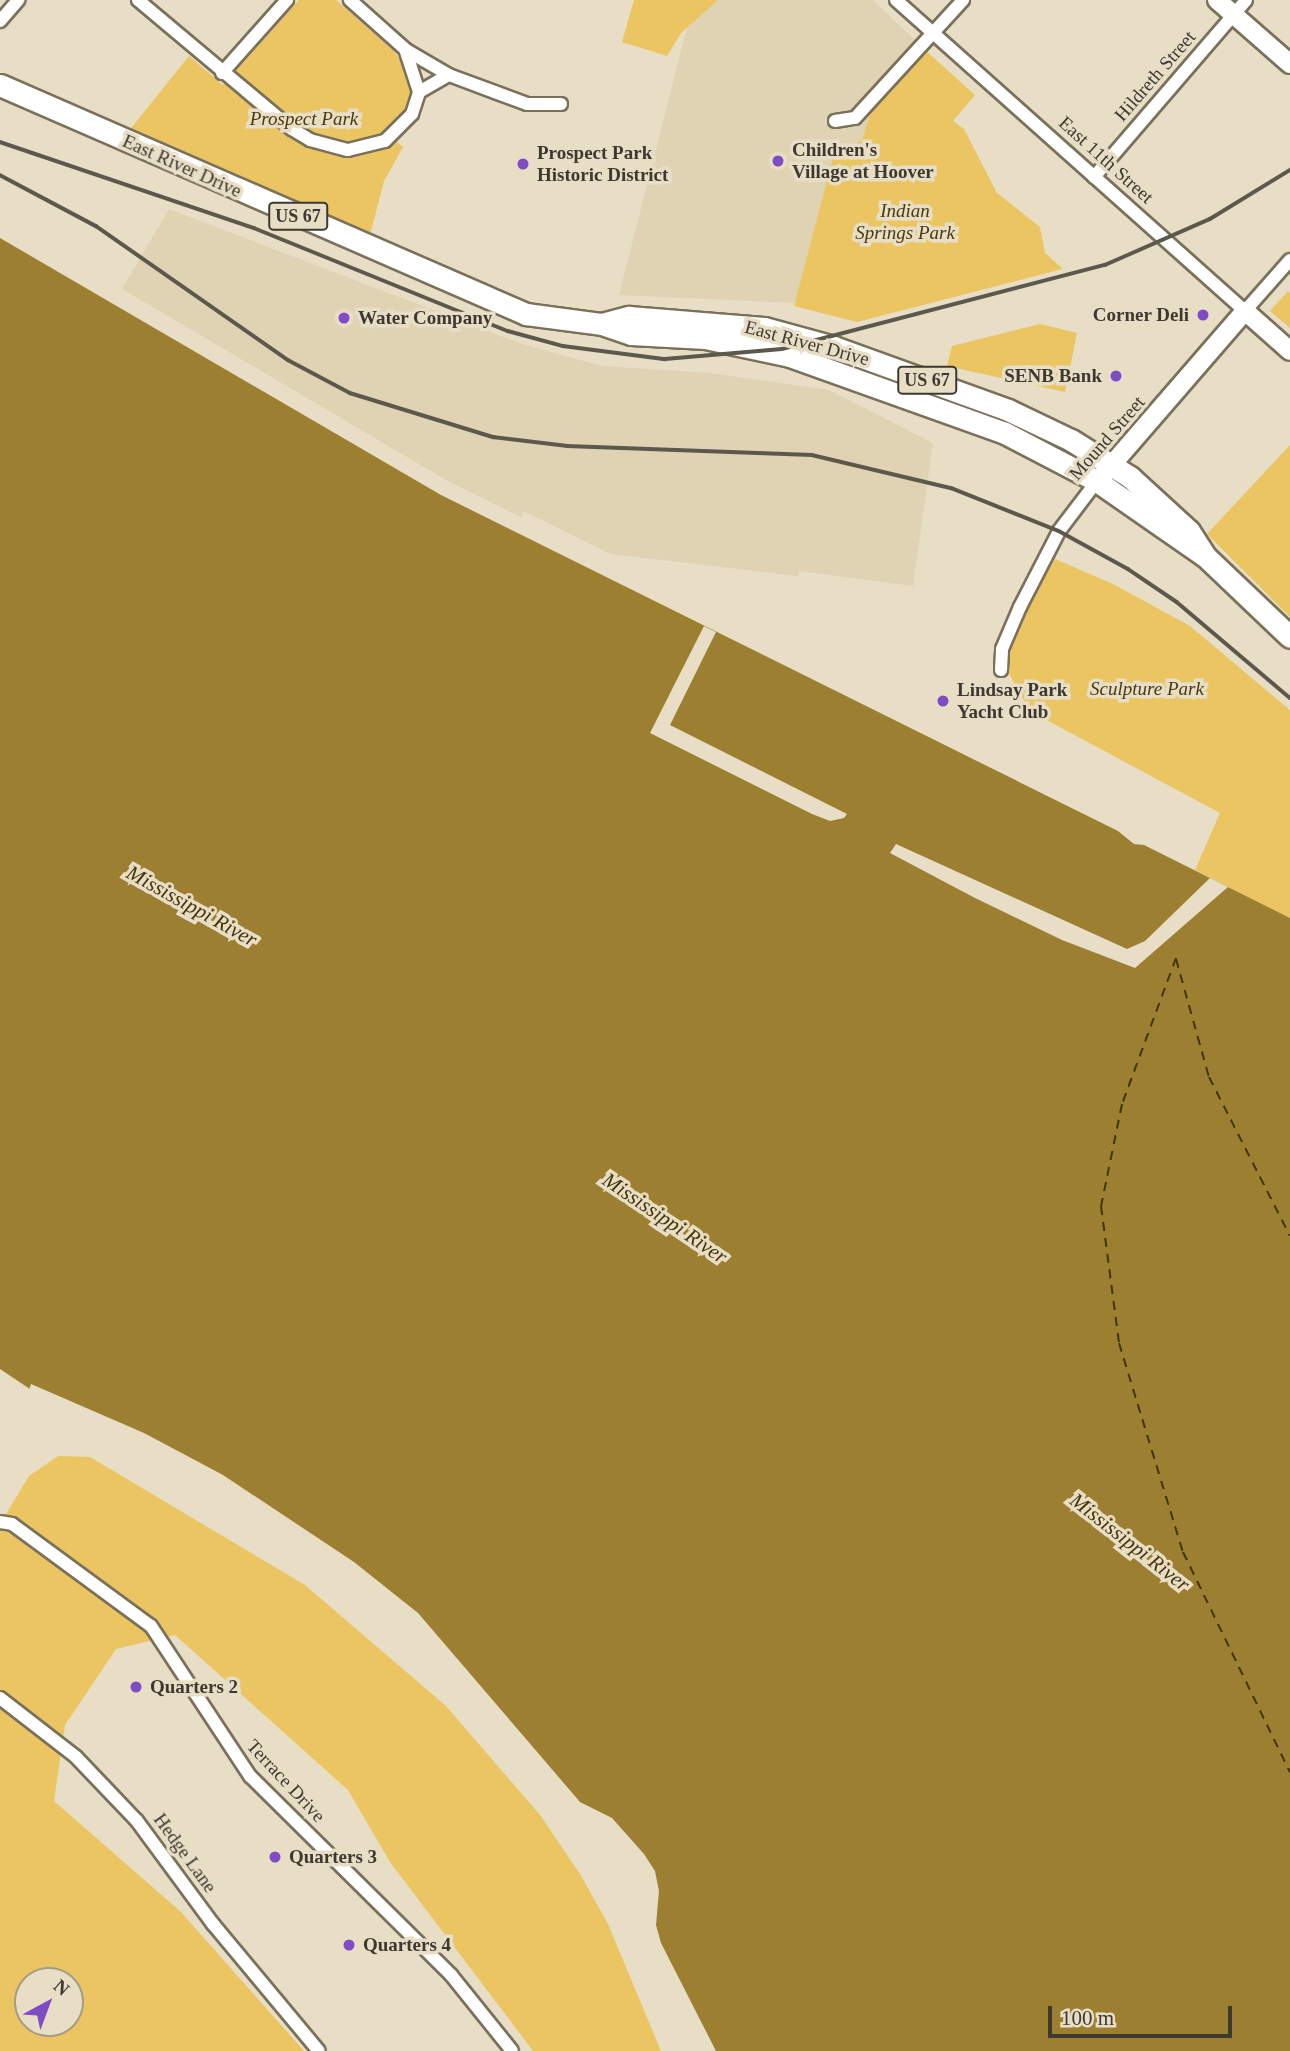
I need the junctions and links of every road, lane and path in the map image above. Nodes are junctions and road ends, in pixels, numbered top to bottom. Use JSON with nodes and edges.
{"nodes":[{"id":1,"x":18,"y":0,"type":"edge"},
{"id":2,"x":138,"y":0,"type":"edge"},
{"id":3,"x":287,"y":0,"type":"edge"},
{"id":4,"x":350,"y":0,"type":"edge"},
{"id":5,"x":896,"y":0,"type":"edge"},
{"id":6,"x":963,"y":0,"type":"edge"},
{"id":7,"x":1217,"y":0,"type":"edge"},
{"id":8,"x":1246,"y":0,"type":"edge"},
{"id":9,"x":1234,"y":15,"type":"junction"},
{"id":10,"x":0,"y":21,"type":"edge"},
{"id":11,"x":933,"y":33,"type":"junction"},
{"id":12,"x":405,"y":49,"type":"junction"},
{"id":13,"x":1290,"y":64,"type":"edge"},
{"id":14,"x":222,"y":73,"type":"junction"},
{"id":15,"x":449,"y":75,"type":"junction"},
{"id":16,"x":0,"y":85,"type":"edge"},
{"id":17,"x":419,"y":92,"type":"junction"},
{"id":18,"x":561,"y":104,"type":"dead end"},
{"id":19,"x":835,"y":121,"type":"dead end"},
{"id":20,"x":1094,"y":177,"type":"junction"},
{"id":21,"x":1290,"y":260,"type":"edge"},
{"id":22,"x":1245,"y":311,"type":"junction"},
{"id":23,"x":602,"y":324,"type":"junction"},
{"id":24,"x":1290,"y":351,"type":"edge"},
{"id":25,"x":1112,"y":465,"type":"junction"},
{"id":26,"x":1097,"y":481,"type":"junction"},
{"id":27,"x":1205,"y":556,"type":"junction"},
{"id":28,"x":1290,"y":637,"type":"edge"},
{"id":29,"x":1001,"y":670,"type":"dead end"},
{"id":30,"x":0,"y":1522,"type":"edge"},
{"id":31,"x":0,"y":1698,"type":"edge"},
{"id":32,"x":320,"y":2051,"type":"edge"},
{"id":33,"x":512,"y":2051,"type":"edge"}],
"edges":[{"from":1,"to":10,"type":"street"},
{"from":2,"to":14,"type":"street"},
{"from":3,"to":14,"type":"street"},
{"from":4,"to":12,"type":"street"},
{"from":5,"to":11,"type":"street","name":"East 11th Street"},
{"from":6,"to":11,"type":"street"},
{"from":7,"to":9,"type":"street"},
{"from":8,"to":9,"type":"street","name":"Hildreth Street"},
{"from":9,"to":13,"type":"street"},
{"from":9,"to":20,"type":"street","name":"Hildreth Street"},
{"from":11,"to":19,"type":"street"},
{"from":11,"to":20,"type":"street","name":"East 11th Street"},
{"from":12,"to":15,"type":"street"},
{"from":12,"to":17,"type":"street"},
{"from":14,"to":17,"type":"street"},
{"from":15,"to":17,"type":"street"},
{"from":15,"to":18,"type":"street"},
{"from":16,"to":23,"type":"main road","name":"East River Drive","number":"US 67"},
{"from":20,"to":22,"type":"street","name":"East 11th Street"},
{"from":21,"to":22,"type":"street","name":"Mound Street"},
{"from":22,"to":24,"type":"street","name":"East 11th Street"},
{"from":22,"to":25,"type":"street","name":"Mound Street"},
{"from":23,"to":25,"type":"main road","name":"East River Drive","number":"US 67"},
{"from":23,"to":26,"type":"main road","name":"East River Drive","number":"US 67"},
{"from":25,"to":26,"type":"street","name":"Mound Street"},
{"from":25,"to":27,"type":"main road","name":"East River Drive","number":"US 67"},
{"from":26,"to":27,"type":"main road","name":"East River Drive","number":"US 67"},
{"from":26,"to":29,"type":"street","name":"Mound Street"},
{"from":27,"to":28,"type":"main road","name":"East River Drive","number":"US 67"},
{"from":30,"to":33,"type":"street","name":"Terrace Drive"},
{"from":31,"to":32,"type":"street","name":"Hedge Lane"}]}
